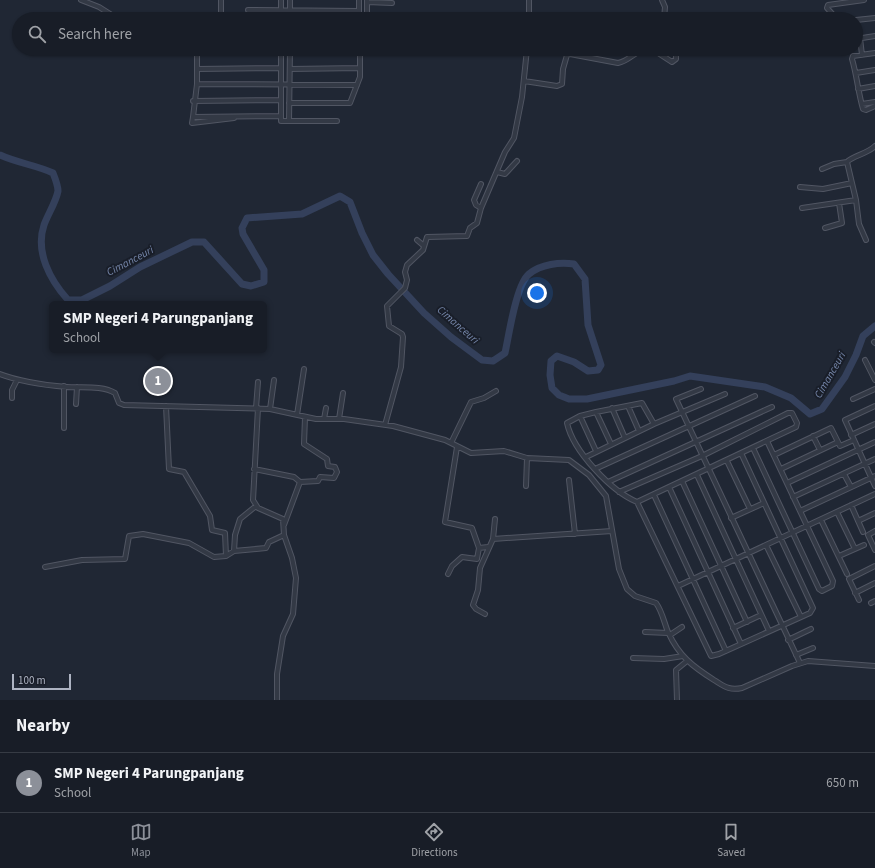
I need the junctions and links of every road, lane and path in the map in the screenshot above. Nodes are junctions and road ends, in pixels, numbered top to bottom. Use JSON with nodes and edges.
{"nodes":[{"id":1,"x":81,"y":0,"type":"edge"},
{"id":2,"x":221,"y":0,"type":"edge"},
{"id":3,"x":281,"y":0,"type":"edge"},
{"id":4,"x":290,"y":0,"type":"edge"},
{"id":5,"x":359,"y":0,"type":"edge"},
{"id":6,"x":529,"y":0,"type":"edge"},
{"id":7,"x":662,"y":0,"type":"edge"},
{"id":8,"x":668,"y":0,"type":"edge"},
{"id":9,"x":864,"y":0,"type":"edge"},
{"id":10,"x":366,"y":1,"type":"edge"},
{"id":11,"x":392,"y":2,"type":"dead end"},
{"id":12,"x":248,"y":10,"type":"dead end"},
{"id":13,"x":281,"y":10,"type":"junction"},
{"id":14,"x":290,"y":10,"type":"junction"},
{"id":15,"x":359,"y":10,"type":"joint"},
{"id":16,"x":107,"y":12,"type":"edge"},
{"id":17,"x":221,"y":12,"type":"edge"},
{"id":18,"x":367,"y":12,"type":"edge"},
{"id":19,"x":529,"y":12,"type":"edge"},
{"id":20,"x":665,"y":12,"type":"edge"},
{"id":21,"x":831,"y":12,"type":"edge"},
{"id":22,"x":875,"y":18,"type":"edge"},
{"id":23,"x":863,"y":19,"type":"edge"},
{"id":24,"x":875,"y":36,"type":"edge"},
{"id":25,"x":863,"y":38,"type":"edge"},
{"id":26,"x":875,"y":53,"type":"edge"},
{"id":27,"x":863,"y":55,"type":"edge"},
{"id":28,"x":197,"y":56,"type":"edge"},
{"id":29,"x":281,"y":56,"type":"edge"},
{"id":30,"x":290,"y":56,"type":"edge"},
{"id":31,"x":360,"y":56,"type":"edge"},
{"id":32,"x":526,"y":56,"type":"edge"},
{"id":33,"x":568,"y":56,"type":"edge"},
{"id":34,"x":581,"y":56,"type":"edge"},
{"id":35,"x":632,"y":56,"type":"edge"},
{"id":36,"x":663,"y":56,"type":"edge"},
{"id":37,"x":676,"y":56,"type":"edge"},
{"id":38,"x":857,"y":56,"type":"edge"},
{"id":39,"x":197,"y":68,"type":"junction"},
{"id":40,"x":281,"y":68,"type":"junction"},
{"id":41,"x":290,"y":68,"type":"junction"},
{"id":42,"x":360,"y":68,"type":"junction"},
{"id":43,"x":875,"y":70,"type":"edge"},
{"id":44,"x":856,"y":73,"type":"junction"},
{"id":45,"x":524,"y":80,"type":"junction"},
{"id":46,"x":196,"y":84,"type":"junction"},
{"id":47,"x":290,"y":84,"type":"junction"},
{"id":48,"x":281,"y":85,"type":"junction"},
{"id":49,"x":357,"y":85,"type":"junction"},
{"id":50,"x":875,"y":86,"type":"edge"},
{"id":51,"x":858,"y":89,"type":"junction"},
{"id":52,"x":281,"y":100,"type":"junction"},
{"id":53,"x":194,"y":101,"type":"junction"},
{"id":54,"x":875,"y":102,"type":"edge"},
{"id":55,"x":290,"y":103,"type":"junction"},
{"id":56,"x":862,"y":104,"type":"junction"},
{"id":57,"x":875,"y":106,"type":"edge"},
{"id":58,"x":281,"y":116,"type":"junction"},
{"id":59,"x":289,"y":121,"type":"junction"},
{"id":60,"x":337,"y":121,"type":"dead end"},
{"id":61,"x":875,"y":146,"type":"edge"},
{"id":62,"x":517,"y":161,"type":"dead end"},
{"id":63,"x":847,"y":162,"type":"junction"},
{"id":64,"x":822,"y":169,"type":"dead end"},
{"id":65,"x":497,"y":172,"type":"junction"},
{"id":66,"x":852,"y":183,"type":"junction"},
{"id":67,"x":481,"y":184,"type":"dead end"},
{"id":68,"x":800,"y":187,"type":"dead end"},
{"id":69,"x":856,"y":200,"type":"junction"},
{"id":70,"x":839,"y":203,"type":"junction"},
{"id":71,"x":481,"y":208,"type":"junction"},
{"id":72,"x":802,"y":208,"type":"dead end"},
{"id":73,"x":825,"y":228,"type":"dead end"},
{"id":74,"x":417,"y":240,"type":"dead end"},
{"id":75,"x":866,"y":240,"type":"dead end"},
{"id":76,"x":424,"y":246,"type":"junction"},
{"id":77,"x":866,"y":360,"type":"dead end"},
{"id":78,"x":304,"y":369,"type":"dead end"},
{"id":79,"x":0,"y":374,"type":"edge"},
{"id":80,"x":17,"y":380,"type":"junction"},
{"id":81,"x":274,"y":380,"type":"dead end"},
{"id":82,"x":875,"y":380,"type":"edge"},
{"id":83,"x":258,"y":382,"type":"dead end"},
{"id":84,"x":64,"y":386,"type":"junction"},
{"id":85,"x":77,"y":388,"type":"junction"},
{"id":86,"x":701,"y":389,"type":"dead end"},
{"id":87,"x":875,"y":389,"type":"edge"},
{"id":88,"x":496,"y":391,"type":"dead end"},
{"id":89,"x":343,"y":393,"type":"dead end"},
{"id":90,"x":725,"y":394,"type":"dead end"},
{"id":91,"x":755,"y":396,"type":"dead end"},
{"id":92,"x":12,"y":398,"type":"dead end"},
{"id":93,"x":853,"y":398,"type":"dead end"},
{"id":94,"x":76,"y":404,"type":"dead end"},
{"id":95,"x":166,"y":406,"type":"junction"},
{"id":96,"x":628,"y":406,"type":"junction"},
{"id":97,"x":875,"y":406,"type":"edge"},
{"id":98,"x":257,"y":408,"type":"junction"},
{"id":99,"x":326,"y":408,"type":"dead end"},
{"id":100,"x":612,"y":408,"type":"junction"},
{"id":101,"x":772,"y":408,"type":"dead end"},
{"id":102,"x":270,"y":409,"type":"junction"},
{"id":103,"x":596,"y":412,"type":"junction"},
{"id":104,"x":681,"y":413,"type":"junction"},
{"id":105,"x":297,"y":415,"type":"junction"},
{"id":106,"x":580,"y":416,"type":"junction"},
{"id":107,"x":305,"y":417,"type":"junction"},
{"id":108,"x":339,"y":418,"type":"junction"},
{"id":109,"x":324,"y":419,"type":"junction"},
{"id":110,"x":654,"y":424,"type":"junction"},
{"id":111,"x":875,"y":424,"type":"edge"},
{"id":112,"x":385,"y":425,"type":"junction"},
{"id":113,"x":688,"y":426,"type":"junction"},
{"id":114,"x":64,"y":428,"type":"dead end"},
{"id":115,"x":639,"y":432,"type":"junction"},
{"id":116,"x":851,"y":435,"type":"junction"},
{"id":117,"x":814,"y":436,"type":"junction"},
{"id":118,"x":625,"y":438,"type":"junction"},
{"id":119,"x":854,"y":440,"type":"junction"},
{"id":120,"x":767,"y":441,"type":"junction"},
{"id":121,"x":696,"y":442,"type":"junction"},
{"id":122,"x":838,"y":442,"type":"junction"},
{"id":123,"x":875,"y":442,"type":"edge"},
{"id":124,"x":451,"y":443,"type":"junction"},
{"id":125,"x":610,"y":444,"type":"junction"},
{"id":126,"x":457,"y":447,"type":"junction"},
{"id":127,"x":753,"y":448,"type":"junction"},
{"id":128,"x":820,"y":450,"type":"junction"},
{"id":129,"x":858,"y":450,"type":"junction"},
{"id":130,"x":596,"y":451,"type":"junction"},
{"id":131,"x":741,"y":454,"type":"junction"},
{"id":132,"x":774,"y":455,"type":"junction"},
{"id":133,"x":702,"y":456,"type":"junction"},
{"id":134,"x":586,"y":457,"type":"junction"},
{"id":135,"x":527,"y":458,"type":"junction"},
{"id":136,"x":875,"y":459,"type":"edge"},
{"id":137,"x":727,"y":460,"type":"junction"},
{"id":138,"x":865,"y":464,"type":"junction"},
{"id":139,"x":254,"y":469,"type":"junction"},
{"id":140,"x":595,"y":469,"type":"junction"},
{"id":141,"x":708,"y":470,"type":"junction"},
{"id":142,"x":781,"y":470,"type":"junction"},
{"id":143,"x":844,"y":474,"type":"junction"},
{"id":144,"x":697,"y":475,"type":"junction"},
{"id":145,"x":873,"y":477,"type":"edge"},
{"id":146,"x":570,"y":480,"type":"dead end"},
{"id":147,"x":682,"y":481,"type":"junction"},
{"id":148,"x":300,"y":482,"type":"junction"},
{"id":149,"x":608,"y":482,"type":"junction"},
{"id":150,"x":787,"y":483,"type":"junction"},
{"id":151,"x":526,"y":486,"type":"dead end"},
{"id":152,"x":875,"y":486,"type":"edge"},
{"id":153,"x":669,"y":487,"type":"junction"},
{"id":154,"x":851,"y":487,"type":"junction"},
{"id":155,"x":619,"y":492,"type":"junction"},
{"id":156,"x":875,"y":494,"type":"edge"},
{"id":157,"x":654,"y":495,"type":"junction"},
{"id":158,"x":793,"y":497,"type":"junction"},
{"id":159,"x":637,"y":502,"type":"junction"},
{"id":160,"x":764,"y":503,"type":"junction"},
{"id":161,"x":851,"y":505,"type":"junction"},
{"id":162,"x":256,"y":506,"type":"junction"},
{"id":163,"x":750,"y":509,"type":"junction"},
{"id":164,"x":800,"y":511,"type":"junction"},
{"id":165,"x":837,"y":512,"type":"junction"},
{"id":166,"x":875,"y":513,"type":"edge"},
{"id":167,"x":731,"y":518,"type":"junction"},
{"id":168,"x":495,"y":519,"type":"dead end"},
{"id":169,"x":821,"y":520,"type":"junction"},
{"id":170,"x":858,"y":521,"type":"junction"},
{"id":171,"x":807,"y":526,"type":"junction"},
{"id":172,"x":283,"y":528,"type":"junction"},
{"id":173,"x":612,"y":531,"type":"junction"},
{"id":174,"x":875,"y":531,"type":"edge"},
{"id":175,"x":863,"y":532,"type":"dead end"},
{"id":176,"x":793,"y":533,"type":"junction"},
{"id":177,"x":575,"y":534,"type":"junction"},
{"id":178,"x":284,"y":536,"type":"junction"},
{"id":179,"x":493,"y":539,"type":"junction"},
{"id":180,"x":781,"y":539,"type":"junction"},
{"id":181,"x":766,"y":545,"type":"junction"},
{"id":182,"x":864,"y":545,"type":"dead end"},
{"id":183,"x":488,"y":547,"type":"junction"},
{"id":184,"x":478,"y":548,"type":"junction"},
{"id":185,"x":854,"y":549,"type":"junction"},
{"id":186,"x":875,"y":549,"type":"edge"},
{"id":187,"x":234,"y":551,"type":"junction"},
{"id":188,"x":749,"y":553,"type":"junction"},
{"id":189,"x":226,"y":556,"type":"junction"},
{"id":190,"x":838,"y":556,"type":"junction"},
{"id":191,"x":735,"y":560,"type":"junction"},
{"id":192,"x":722,"y":566,"type":"junction"},
{"id":193,"x":875,"y":566,"type":"edge"},
{"id":194,"x":45,"y":567,"type":"dead end"},
{"id":195,"x":708,"y":573,"type":"junction"},
{"id":196,"x":448,"y":574,"type":"dead end"},
{"id":197,"x":847,"y":574,"type":"dead end"},
{"id":198,"x":694,"y":579,"type":"junction"},
{"id":199,"x":875,"y":584,"type":"edge"},
{"id":200,"x":678,"y":586,"type":"junction"},
{"id":201,"x":855,"y":593,"type":"junction"},
{"id":202,"x":859,"y":600,"type":"dead end"},
{"id":203,"x":485,"y":614,"type":"dead end"},
{"id":204,"x":761,"y":615,"type":"junction"},
{"id":205,"x":801,"y":617,"type":"junction"},
{"id":206,"x":747,"y":622,"type":"junction"},
{"id":207,"x":782,"y":625,"type":"junction"},
{"id":208,"x":682,"y":627,"type":"dead end"},
{"id":209,"x":733,"y":628,"type":"junction"},
{"id":210,"x":811,"y":629,"type":"dead end"},
{"id":211,"x":769,"y":631,"type":"junction"},
{"id":212,"x":646,"y":632,"type":"dead end"},
{"id":213,"x":669,"y":634,"type":"junction"},
{"id":214,"x":788,"y":640,"type":"junction"},
{"id":215,"x":741,"y":644,"type":"junction"},
{"id":216,"x":813,"y":648,"type":"dead end"},
{"id":217,"x":726,"y":651,"type":"junction"},
{"id":218,"x":796,"y":655,"type":"junction"},
{"id":219,"x":683,"y":656,"type":"junction"},
{"id":220,"x":633,"y":658,"type":"dead end"},
{"id":221,"x":687,"y":661,"type":"junction"},
{"id":222,"x":800,"y":663,"type":"junction"},
{"id":223,"x":875,"y":666,"type":"edge"},
{"id":224,"x":277,"y":700,"type":"edge"},
{"id":225,"x":677,"y":700,"type":"edge"}],
"edges":[{"from":1,"to":16,"type":"street"},
{"from":2,"to":17,"type":"street"},
{"from":3,"to":13,"type":"street"},
{"from":4,"to":14,"type":"street"},
{"from":5,"to":15,"type":"street"},
{"from":6,"to":19,"type":"street"},
{"from":7,"to":8,"type":"street"},
{"from":7,"to":20,"type":"street"},
{"from":9,"to":21,"type":"street"},
{"from":10,"to":11,"type":"street"},
{"from":10,"to":18,"type":"street"},
{"from":12,"to":13,"type":"street"},
{"from":13,"to":14,"type":"street"},
{"from":14,"to":15,"type":"street"},
{"from":22,"to":23,"type":"street"},
{"from":24,"to":25,"type":"street"},
{"from":26,"to":27,"type":"street"},
{"from":28,"to":39,"type":"street"},
{"from":29,"to":40,"type":"street"},
{"from":30,"to":41,"type":"street"},
{"from":31,"to":42,"type":"street"},
{"from":32,"to":45,"type":"street"},
{"from":33,"to":45,"type":"street"},
{"from":34,"to":35,"type":"street"},
{"from":36,"to":37,"type":"street"},
{"from":38,"to":44,"type":"street"},
{"from":39,"to":40,"type":"street"},
{"from":39,"to":46,"type":"street"},
{"from":40,"to":48,"type":"street"},
{"from":41,"to":42,"type":"street"},
{"from":41,"to":47,"type":"street"},
{"from":42,"to":49,"type":"street"},
{"from":43,"to":44,"type":"street"},
{"from":44,"to":51,"type":"street"},
{"from":45,"to":65,"type":"street"},
{"from":46,"to":48,"type":"street"},
{"from":46,"to":53,"type":"street"},
{"from":47,"to":48,"type":"street"},
{"from":47,"to":49,"type":"street"},
{"from":47,"to":55,"type":"street"},
{"from":48,"to":52,"type":"street"},
{"from":49,"to":55,"type":"street"},
{"from":50,"to":51,"type":"street"},
{"from":51,"to":56,"type":"street"},
{"from":52,"to":53,"type":"street"},
{"from":52,"to":58,"type":"street"},
{"from":53,"to":58,"type":"street"},
{"from":54,"to":56,"type":"street"},
{"from":55,"to":59,"type":"street"},
{"from":56,"to":57,"type":"street"},
{"from":58,"to":59,"type":"street"},
{"from":59,"to":60,"type":"street"},
{"from":61,"to":63,"type":"street"},
{"from":62,"to":65,"type":"street"},
{"from":63,"to":64,"type":"street"},
{"from":63,"to":66,"type":"street"},
{"from":65,"to":71,"type":"street"},
{"from":66,"to":68,"type":"street"},
{"from":66,"to":69,"type":"street"},
{"from":67,"to":71,"type":"street"},
{"from":69,"to":70,"type":"street"},
{"from":69,"to":75,"type":"street"},
{"from":70,"to":72,"type":"street"},
{"from":70,"to":73,"type":"street"},
{"from":71,"to":76,"type":"street"},
{"from":74,"to":76,"type":"street"},
{"from":76,"to":112,"type":"street"},
{"from":77,"to":82,"type":"street"},
{"from":78,"to":105,"type":"street"},
{"from":79,"to":80,"type":"street"},
{"from":80,"to":84,"type":"street"},
{"from":80,"to":92,"type":"street"},
{"from":81,"to":102,"type":"street"},
{"from":83,"to":98,"type":"street"},
{"from":84,"to":85,"type":"street"},
{"from":84,"to":114,"type":"street"},
{"from":85,"to":94,"type":"street"},
{"from":85,"to":95,"type":"street"},
{"from":86,"to":104,"type":"street"},
{"from":87,"to":93,"type":"street"},
{"from":88,"to":124,"type":"street"},
{"from":89,"to":108,"type":"street"},
{"from":90,"to":104,"type":"street"},
{"from":91,"to":113,"type":"street"},
{"from":95,"to":98,"type":"street"},
{"from":95,"to":189,"type":"street"},
{"from":96,"to":100,"type":"street"},
{"from":96,"to":110,"type":"street"},
{"from":96,"to":115,"type":"street"},
{"from":97,"to":116,"type":"street"},
{"from":98,"to":102,"type":"street"},
{"from":98,"to":139,"type":"street"},
{"from":99,"to":109,"type":"street"},
{"from":100,"to":103,"type":"street"},
{"from":100,"to":118,"type":"street"},
{"from":101,"to":121,"type":"street"},
{"from":102,"to":105,"type":"street"},
{"from":103,"to":106,"type":"street"},
{"from":103,"to":125,"type":"street"},
{"from":104,"to":110,"type":"street"},
{"from":104,"to":113,"type":"street"},
{"from":105,"to":107,"type":"street"},
{"from":106,"to":130,"type":"street"},
{"from":106,"to":134,"type":"street"},
{"from":107,"to":109,"type":"street"},
{"from":107,"to":148,"type":"street"},
{"from":108,"to":109,"type":"street"},
{"from":108,"to":112,"type":"street"},
{"from":110,"to":115,"type":"street"},
{"from":111,"to":116,"type":"street"},
{"from":112,"to":124,"type":"street"},
{"from":113,"to":121,"type":"street"},
{"from":113,"to":140,"type":"street"},
{"from":115,"to":118,"type":"street"},
{"from":116,"to":119,"type":"street"},
{"from":117,"to":122,"type":"street"},
{"from":117,"to":128,"type":"street"},
{"from":117,"to":132,"type":"street"},
{"from":118,"to":125,"type":"street"},
{"from":119,"to":122,"type":"street"},
{"from":119,"to":129,"type":"street"},
{"from":120,"to":127,"type":"street"},
{"from":120,"to":132,"type":"street"},
{"from":120,"to":133,"type":"street"},
{"from":121,"to":133,"type":"street"},
{"from":121,"to":149,"type":"street"},
{"from":122,"to":128,"type":"street"},
{"from":123,"to":129,"type":"street"},
{"from":124,"to":126,"type":"street"},
{"from":125,"to":130,"type":"street"},
{"from":126,"to":135,"type":"street"},
{"from":126,"to":184,"type":"street"},
{"from":127,"to":131,"type":"street"},
{"from":127,"to":176,"type":"street"},
{"from":128,"to":142,"type":"street"},
{"from":129,"to":138,"type":"street"},
{"from":129,"to":150,"type":"street"},
{"from":130,"to":134,"type":"street"},
{"from":131,"to":137,"type":"street"},
{"from":131,"to":160,"type":"street"},
{"from":132,"to":142,"type":"street"},
{"from":133,"to":141,"type":"street"},
{"from":133,"to":155,"type":"street"},
{"from":134,"to":140,"type":"street"},
{"from":135,"to":151,"type":"street"},
{"from":135,"to":173,"type":"street"},
{"from":136,"to":138,"type":"street"},
{"from":137,"to":141,"type":"street"},
{"from":137,"to":163,"type":"street"},
{"from":138,"to":143,"type":"street"},
{"from":138,"to":145,"type":"street"},
{"from":139,"to":148,"type":"street"},
{"from":139,"to":162,"type":"street"},
{"from":140,"to":149,"type":"street"},
{"from":141,"to":144,"type":"street"},
{"from":141,"to":167,"type":"street"},
{"from":142,"to":150,"type":"street"},
{"from":143,"to":154,"type":"street"},
{"from":143,"to":158,"type":"street"},
{"from":144,"to":147,"type":"street"},
{"from":144,"to":191,"type":"street"},
{"from":145,"to":152,"type":"street"},
{"from":145,"to":154,"type":"street"},
{"from":146,"to":177,"type":"street"},
{"from":147,"to":153,"type":"street"},
{"from":147,"to":192,"type":"street"},
{"from":148,"to":172,"type":"street"},
{"from":149,"to":155,"type":"street"},
{"from":150,"to":158,"type":"street"},
{"from":153,"to":157,"type":"street"},
{"from":153,"to":195,"type":"street"},
{"from":154,"to":164,"type":"street"},
{"from":155,"to":159,"type":"street"},
{"from":156,"to":161,"type":"street"},
{"from":157,"to":159,"type":"street"},
{"from":157,"to":198,"type":"street"},
{"from":158,"to":164,"type":"street"},
{"from":159,"to":200,"type":"street"},
{"from":160,"to":163,"type":"street"},
{"from":160,"to":180,"type":"street"},
{"from":161,"to":165,"type":"street"},
{"from":161,"to":170,"type":"street"},
{"from":162,"to":172,"type":"street"},
{"from":162,"to":187,"type":"street"},
{"from":163,"to":167,"type":"street"},
{"from":164,"to":171,"type":"street"},
{"from":165,"to":169,"type":"street"},
{"from":165,"to":185,"type":"street"},
{"from":166,"to":170,"type":"street"},
{"from":167,"to":188,"type":"street"},
{"from":168,"to":179,"type":"street"},
{"from":169,"to":171,"type":"street"},
{"from":169,"to":190,"type":"street"},
{"from":170,"to":175,"type":"street"},
{"from":171,"to":176,"type":"street"},
{"from":171,"to":176,"type":"street"},
{"from":172,"to":178,"type":"street"},
{"from":173,"to":177,"type":"street"},
{"from":173,"to":213,"type":"street"},
{"from":174,"to":186,"type":"street"},
{"from":176,"to":180,"type":"street"},
{"from":177,"to":179,"type":"street"},
{"from":178,"to":187,"type":"street"},
{"from":178,"to":224,"type":"street"},
{"from":179,"to":183,"type":"street"},
{"from":180,"to":181,"type":"street"},
{"from":180,"to":205,"type":"street"},
{"from":181,"to":188,"type":"street"},
{"from":181,"to":205,"type":"street"},
{"from":182,"to":185,"type":"street"},
{"from":183,"to":184,"type":"street"},
{"from":183,"to":203,"type":"street"},
{"from":184,"to":196,"type":"street"},
{"from":185,"to":190,"type":"street"},
{"from":187,"to":189,"type":"street"},
{"from":188,"to":191,"type":"street"},
{"from":188,"to":207,"type":"street"},
{"from":189,"to":194,"type":"street"},
{"from":190,"to":197,"type":"street"},
{"from":191,"to":192,"type":"street"},
{"from":191,"to":204,"type":"street"},
{"from":192,"to":195,"type":"street"},
{"from":192,"to":206,"type":"street"},
{"from":193,"to":201,"type":"street"},
{"from":195,"to":198,"type":"street"},
{"from":195,"to":209,"type":"street"},
{"from":198,"to":200,"type":"street"},
{"from":198,"to":217,"type":"street"},
{"from":199,"to":201,"type":"street"},
{"from":200,"to":217,"type":"street"},
{"from":201,"to":202,"type":"street"},
{"from":204,"to":206,"type":"street"},
{"from":204,"to":211,"type":"street"},
{"from":205,"to":207,"type":"street"},
{"from":206,"to":209,"type":"street"},
{"from":207,"to":211,"type":"street"},
{"from":207,"to":214,"type":"street"},
{"from":208,"to":213,"type":"street"},
{"from":209,"to":215,"type":"street"},
{"from":210,"to":214,"type":"street"},
{"from":211,"to":215,"type":"street"},
{"from":212,"to":213,"type":"street"},
{"from":213,"to":219,"type":"street"},
{"from":214,"to":218,"type":"street"},
{"from":215,"to":217,"type":"street"},
{"from":216,"to":218,"type":"street"},
{"from":218,"to":222,"type":"street"},
{"from":219,"to":220,"type":"street"},
{"from":219,"to":221,"type":"street"},
{"from":221,"to":222,"type":"street"},
{"from":221,"to":225,"type":"street"},
{"from":222,"to":223,"type":"street"}]}
